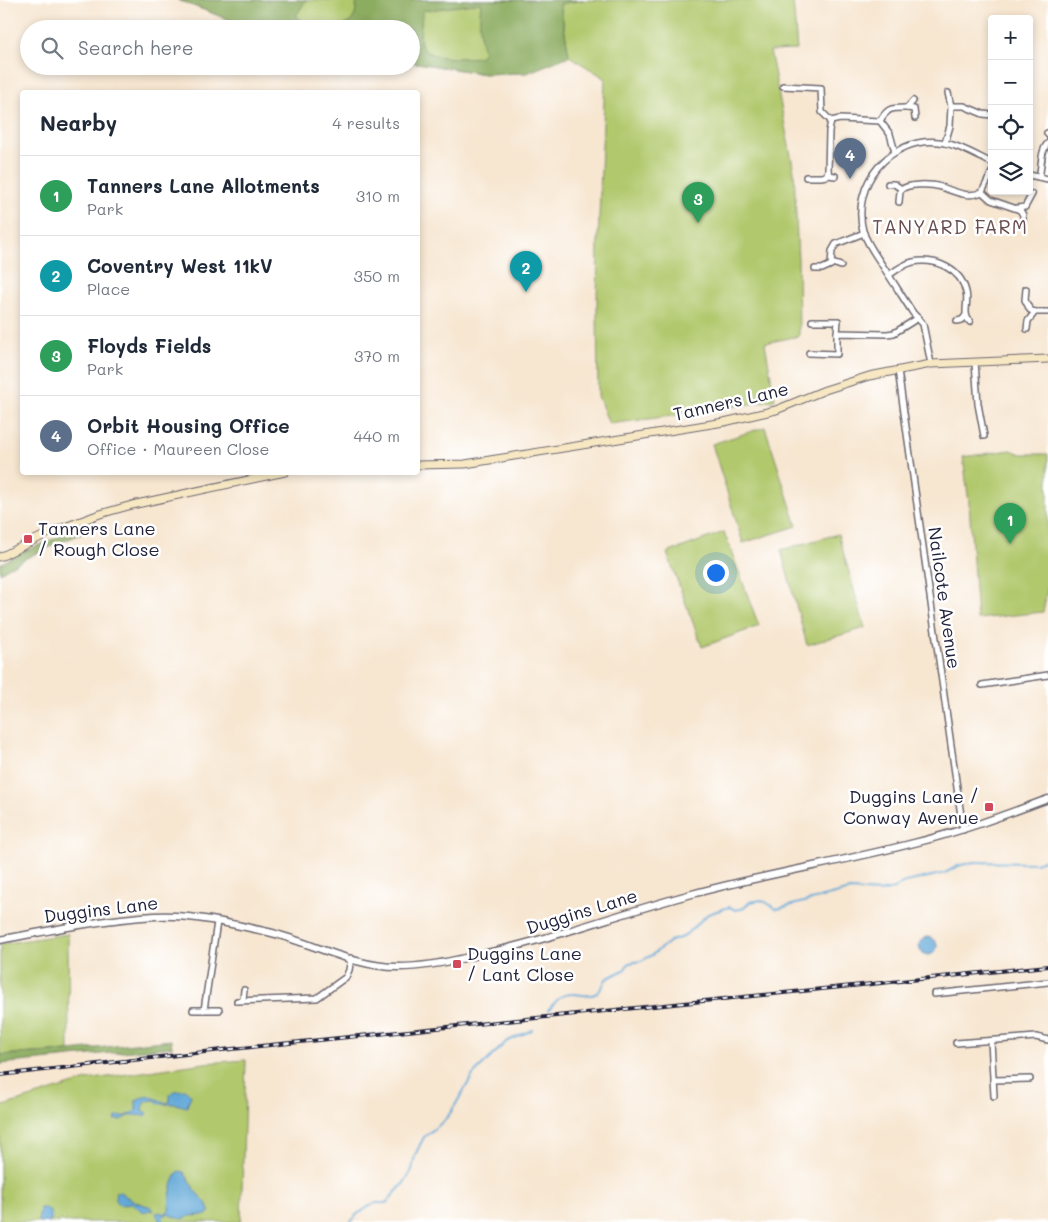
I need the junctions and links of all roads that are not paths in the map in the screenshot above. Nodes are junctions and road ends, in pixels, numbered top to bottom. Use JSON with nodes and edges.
{"nodes":[{"id":1,"x":783,"y":86,"type":"dead end"},
{"id":2,"x":948,"y":93,"type":"dead end"},
{"id":3,"x":913,"y":101,"type":"dead end"},
{"id":4,"x":951,"y":106,"type":"junction"},
{"id":5,"x":907,"y":108,"type":"junction"},
{"id":6,"x":988,"y":115,"type":"edge"},
{"id":7,"x":915,"y":118,"type":"dead end"},
{"id":8,"x":831,"y":121,"type":"junction"},
{"id":9,"x":880,"y":121,"type":"junction"},
{"id":10,"x":945,"y":143,"type":"junction"},
{"id":11,"x":1048,"y":143,"type":"edge"},
{"id":12,"x":895,"y":152,"type":"junction"},
{"id":13,"x":988,"y":161,"type":"edge"},
{"id":14,"x":828,"y":171,"type":"junction"},
{"id":15,"x":835,"y":176,"type":"dead end"},
{"id":16,"x":1033,"y":176,"type":"edge"},
{"id":17,"x":1039,"y":177,"type":"junction"},
{"id":18,"x":806,"y":178,"type":"dead end"},
{"id":19,"x":1048,"y":179,"type":"edge"},
{"id":20,"x":988,"y":180,"type":"edge"},
{"id":21,"x":888,"y":184,"type":"dead end"},
{"id":22,"x":902,"y":189,"type":"junction"},
{"id":23,"x":982,"y":192,"type":"junction"},
{"id":24,"x":1031,"y":195,"type":"edge"},
{"id":25,"x":899,"y":202,"type":"dead end"},
{"id":26,"x":1017,"y":208,"type":"junction"},
{"id":27,"x":1023,"y":221,"type":"dead end"},
{"id":28,"x":864,"y":233,"type":"junction"},
{"id":29,"x":832,"y":263,"type":"junction"},
{"id":30,"x":841,"y":266,"type":"dead end"},
{"id":31,"x":816,"y":269,"type":"dead end"},
{"id":32,"x":888,"y":275,"type":"junction"},
{"id":33,"x":1026,"y":289,"type":"dead end"},
{"id":34,"x":1035,"y":312,"type":"junction"},
{"id":35,"x":1048,"y":312,"type":"edge"},
{"id":36,"x":966,"y":315,"type":"junction"},
{"id":37,"x":918,"y":318,"type":"junction"},
{"id":38,"x":812,"y":321,"type":"dead end"},
{"id":39,"x":957,"y":321,"type":"dead end"},
{"id":40,"x":970,"y":322,"type":"dead end"},
{"id":41,"x":1027,"y":328,"type":"dead end"},
{"id":42,"x":838,"y":333,"type":"junction"},
{"id":43,"x":809,"y":354,"type":"dead end"},
{"id":44,"x":1048,"y":359,"type":"edge"},
{"id":45,"x":975,"y":362,"type":"junction"},
{"id":46,"x":931,"y":364,"type":"junction"},
{"id":47,"x":898,"y":370,"type":"junction"},
{"id":48,"x":984,"y":436,"type":"dead end"},
{"id":49,"x":420,"y":466,"type":"edge"},
{"id":50,"x":271,"y":475,"type":"edge"},
{"id":51,"x":0,"y":558,"type":"edge"},
{"id":52,"x":1048,"y":675,"type":"edge"},
{"id":53,"x":982,"y":685,"type":"dead end"},
{"id":54,"x":1048,"y":799,"type":"edge"},
{"id":55,"x":963,"y":830,"type":"junction"},
{"id":56,"x":217,"y":922,"type":"junction"},
{"id":57,"x":0,"y":940,"type":"edge"},
{"id":58,"x":351,"y":958,"type":"junction"},
{"id":59,"x":1048,"y":982,"type":"edge"},
{"id":60,"x":244,"y":990,"type":"dead end"},
{"id":61,"x":934,"y":994,"type":"dead end"},
{"id":62,"x":243,"y":1000,"type":"junction"},
{"id":63,"x":237,"y":1001,"type":"dead end"},
{"id":64,"x":193,"y":1010,"type":"dead end"},
{"id":65,"x":204,"y":1010,"type":"junction"},
{"id":66,"x":218,"y":1010,"type":"dead end"},
{"id":67,"x":1048,"y":1040,"type":"edge"},
{"id":68,"x":991,"y":1041,"type":"junction"},
{"id":69,"x":956,"y":1043,"type":"dead end"},
{"id":70,"x":1030,"y":1078,"type":"dead end"},
{"id":71,"x":993,"y":1080,"type":"junction"},
{"id":72,"x":994,"y":1096,"type":"dead end"}],
"edges":[{"from":1,"to":8,"type":"street"},
{"from":2,"to":4,"type":"street"},
{"from":3,"to":5,"type":"street"},
{"from":4,"to":6,"type":"street"},
{"from":4,"to":10,"type":"street"},
{"from":5,"to":7,"type":"street"},
{"from":5,"to":9,"type":"street"},
{"from":8,"to":9,"type":"street"},
{"from":8,"to":14,"type":"street"},
{"from":9,"to":12,"type":"street"},
{"from":10,"to":12,"type":"street"},
{"from":10,"to":13,"type":"street"},
{"from":11,"to":17,"type":"street"},
{"from":12,"to":28,"type":"street"},
{"from":14,"to":15,"type":"street"},
{"from":14,"to":18,"type":"street"},
{"from":16,"to":17,"type":"street"},
{"from":17,"to":19,"type":"street"},
{"from":20,"to":23,"type":"street"},
{"from":21,"to":22,"type":"street"},
{"from":22,"to":23,"type":"street"},
{"from":22,"to":25,"type":"street"},
{"from":23,"to":26,"type":"street"},
{"from":24,"to":26,"type":"street"},
{"from":26,"to":27,"type":"street"},
{"from":28,"to":29,"type":"street"},
{"from":28,"to":32,"type":"street"},
{"from":29,"to":30,"type":"street"},
{"from":29,"to":31,"type":"street"},
{"from":32,"to":36,"type":"street"},
{"from":32,"to":37,"type":"street"},
{"from":33,"to":34,"type":"street"},
{"from":34,"to":35,"type":"street"},
{"from":34,"to":41,"type":"street"},
{"from":36,"to":39,"type":"street"},
{"from":36,"to":40,"type":"street"},
{"from":37,"to":42,"type":"street"},
{"from":37,"to":46,"type":"street"},
{"from":38,"to":42,"type":"street"},
{"from":42,"to":43,"type":"street"},
{"from":44,"to":45,"type":"main road","name":"Tanners Lane"},
{"from":45,"to":46,"type":"main road","name":"Tanners Lane"},
{"from":45,"to":48,"type":"street"},
{"from":46,"to":47,"type":"main road","name":"Tanners Lane"},
{"from":47,"to":49,"type":"main road","name":"Tanners Lane"},
{"from":47,"to":55,"type":"street","name":"Nailcote Avenue"},
{"from":50,"to":51,"type":"main road"},
{"from":52,"to":53,"type":"street"},
{"from":54,"to":55,"type":"street","name":"Duggins Lane"},
{"from":55,"to":58,"type":"street","name":"Duggins Lane"},
{"from":56,"to":57,"type":"street","name":"Duggins Lane"},
{"from":56,"to":58,"type":"street","name":"Duggins Lane"},
{"from":56,"to":65,"type":"street"},
{"from":58,"to":62,"type":"street"},
{"from":59,"to":61,"type":"street"},
{"from":60,"to":62,"type":"street"},
{"from":62,"to":63,"type":"street"},
{"from":64,"to":65,"type":"street"},
{"from":65,"to":66,"type":"street"},
{"from":67,"to":68,"type":"street"},
{"from":68,"to":69,"type":"street"},
{"from":68,"to":71,"type":"street"},
{"from":70,"to":71,"type":"street"},
{"from":71,"to":72,"type":"street"}]}
